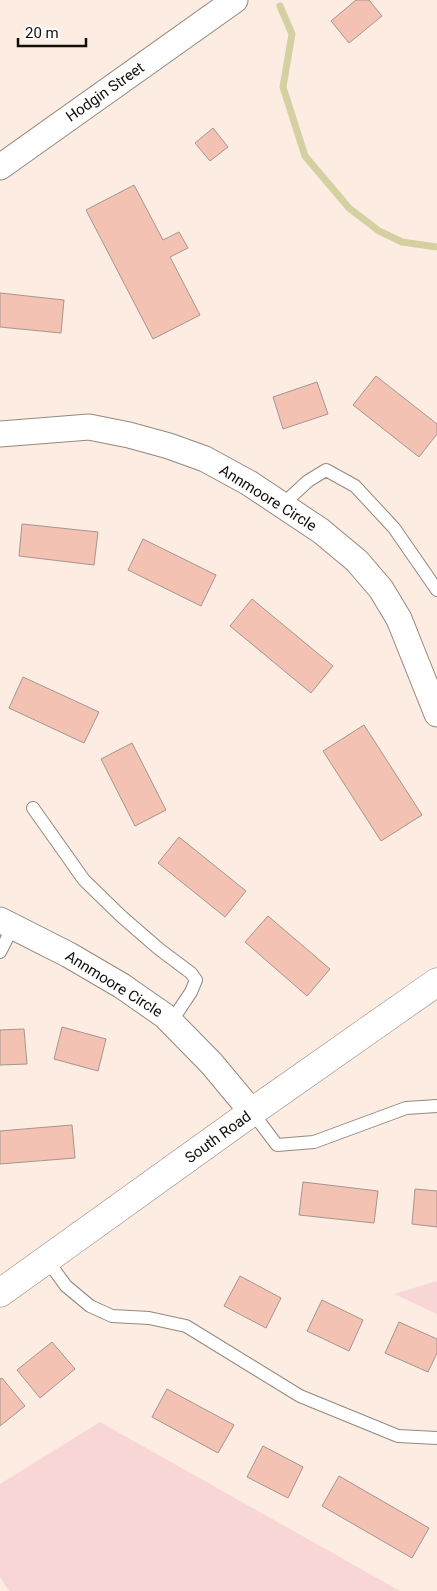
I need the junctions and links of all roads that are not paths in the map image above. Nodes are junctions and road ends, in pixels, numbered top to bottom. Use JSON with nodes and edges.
{"nodes":[{"id":1,"x":235,"y":0,"type":"edge"},
{"id":2,"x":0,"y":167,"type":"edge"},
{"id":3,"x":0,"y":434,"type":"edge"},
{"id":4,"x":282,"y":505,"type":"junction"},
{"id":5,"x":437,"y":590,"type":"edge"},
{"id":6,"x":430,"y":678,"type":"edge"},
{"id":7,"x":437,"y":714,"type":"edge"},
{"id":8,"x":33,"y":808,"type":"dead end"},
{"id":9,"x":7,"y":924,"type":"edge"},
{"id":10,"x":0,"y":952,"type":"edge"},
{"id":11,"x":437,"y":982,"type":"edge"},
{"id":12,"x":171,"y":1022,"type":"junction"},
{"id":13,"x":437,"y":1106,"type":"edge"},
{"id":14,"x":252,"y":1112,"type":"junction"},
{"id":15,"x":47,"y":1260,"type":"junction"},
{"id":16,"x":0,"y":1293,"type":"edge"},
{"id":17,"x":437,"y":1438,"type":"edge"}],
"edges":[{"from":1,"to":2,"type":"street","name":"Hodgin Street"},
{"from":3,"to":4,"type":"street","name":"Annmoore Circle"},
{"from":4,"to":5,"type":"lane"},
{"from":4,"to":6,"type":"street","name":"Annmoore Circle"},
{"from":6,"to":7,"type":"street","name":"Annmoore Circle"},
{"from":8,"to":12,"type":"lane"},
{"from":9,"to":10,"type":"lane"},
{"from":9,"to":12,"type":"street","name":"Annmoore Circle"},
{"from":11,"to":14,"type":"street","name":"South Road"},
{"from":12,"to":14,"type":"street","name":"Annmoore Circle"},
{"from":13,"to":14,"type":"lane"},
{"from":14,"to":15,"type":"street","name":"South Road"},
{"from":15,"to":16,"type":"street","name":"South Road"},
{"from":15,"to":17,"type":"lane"}]}
